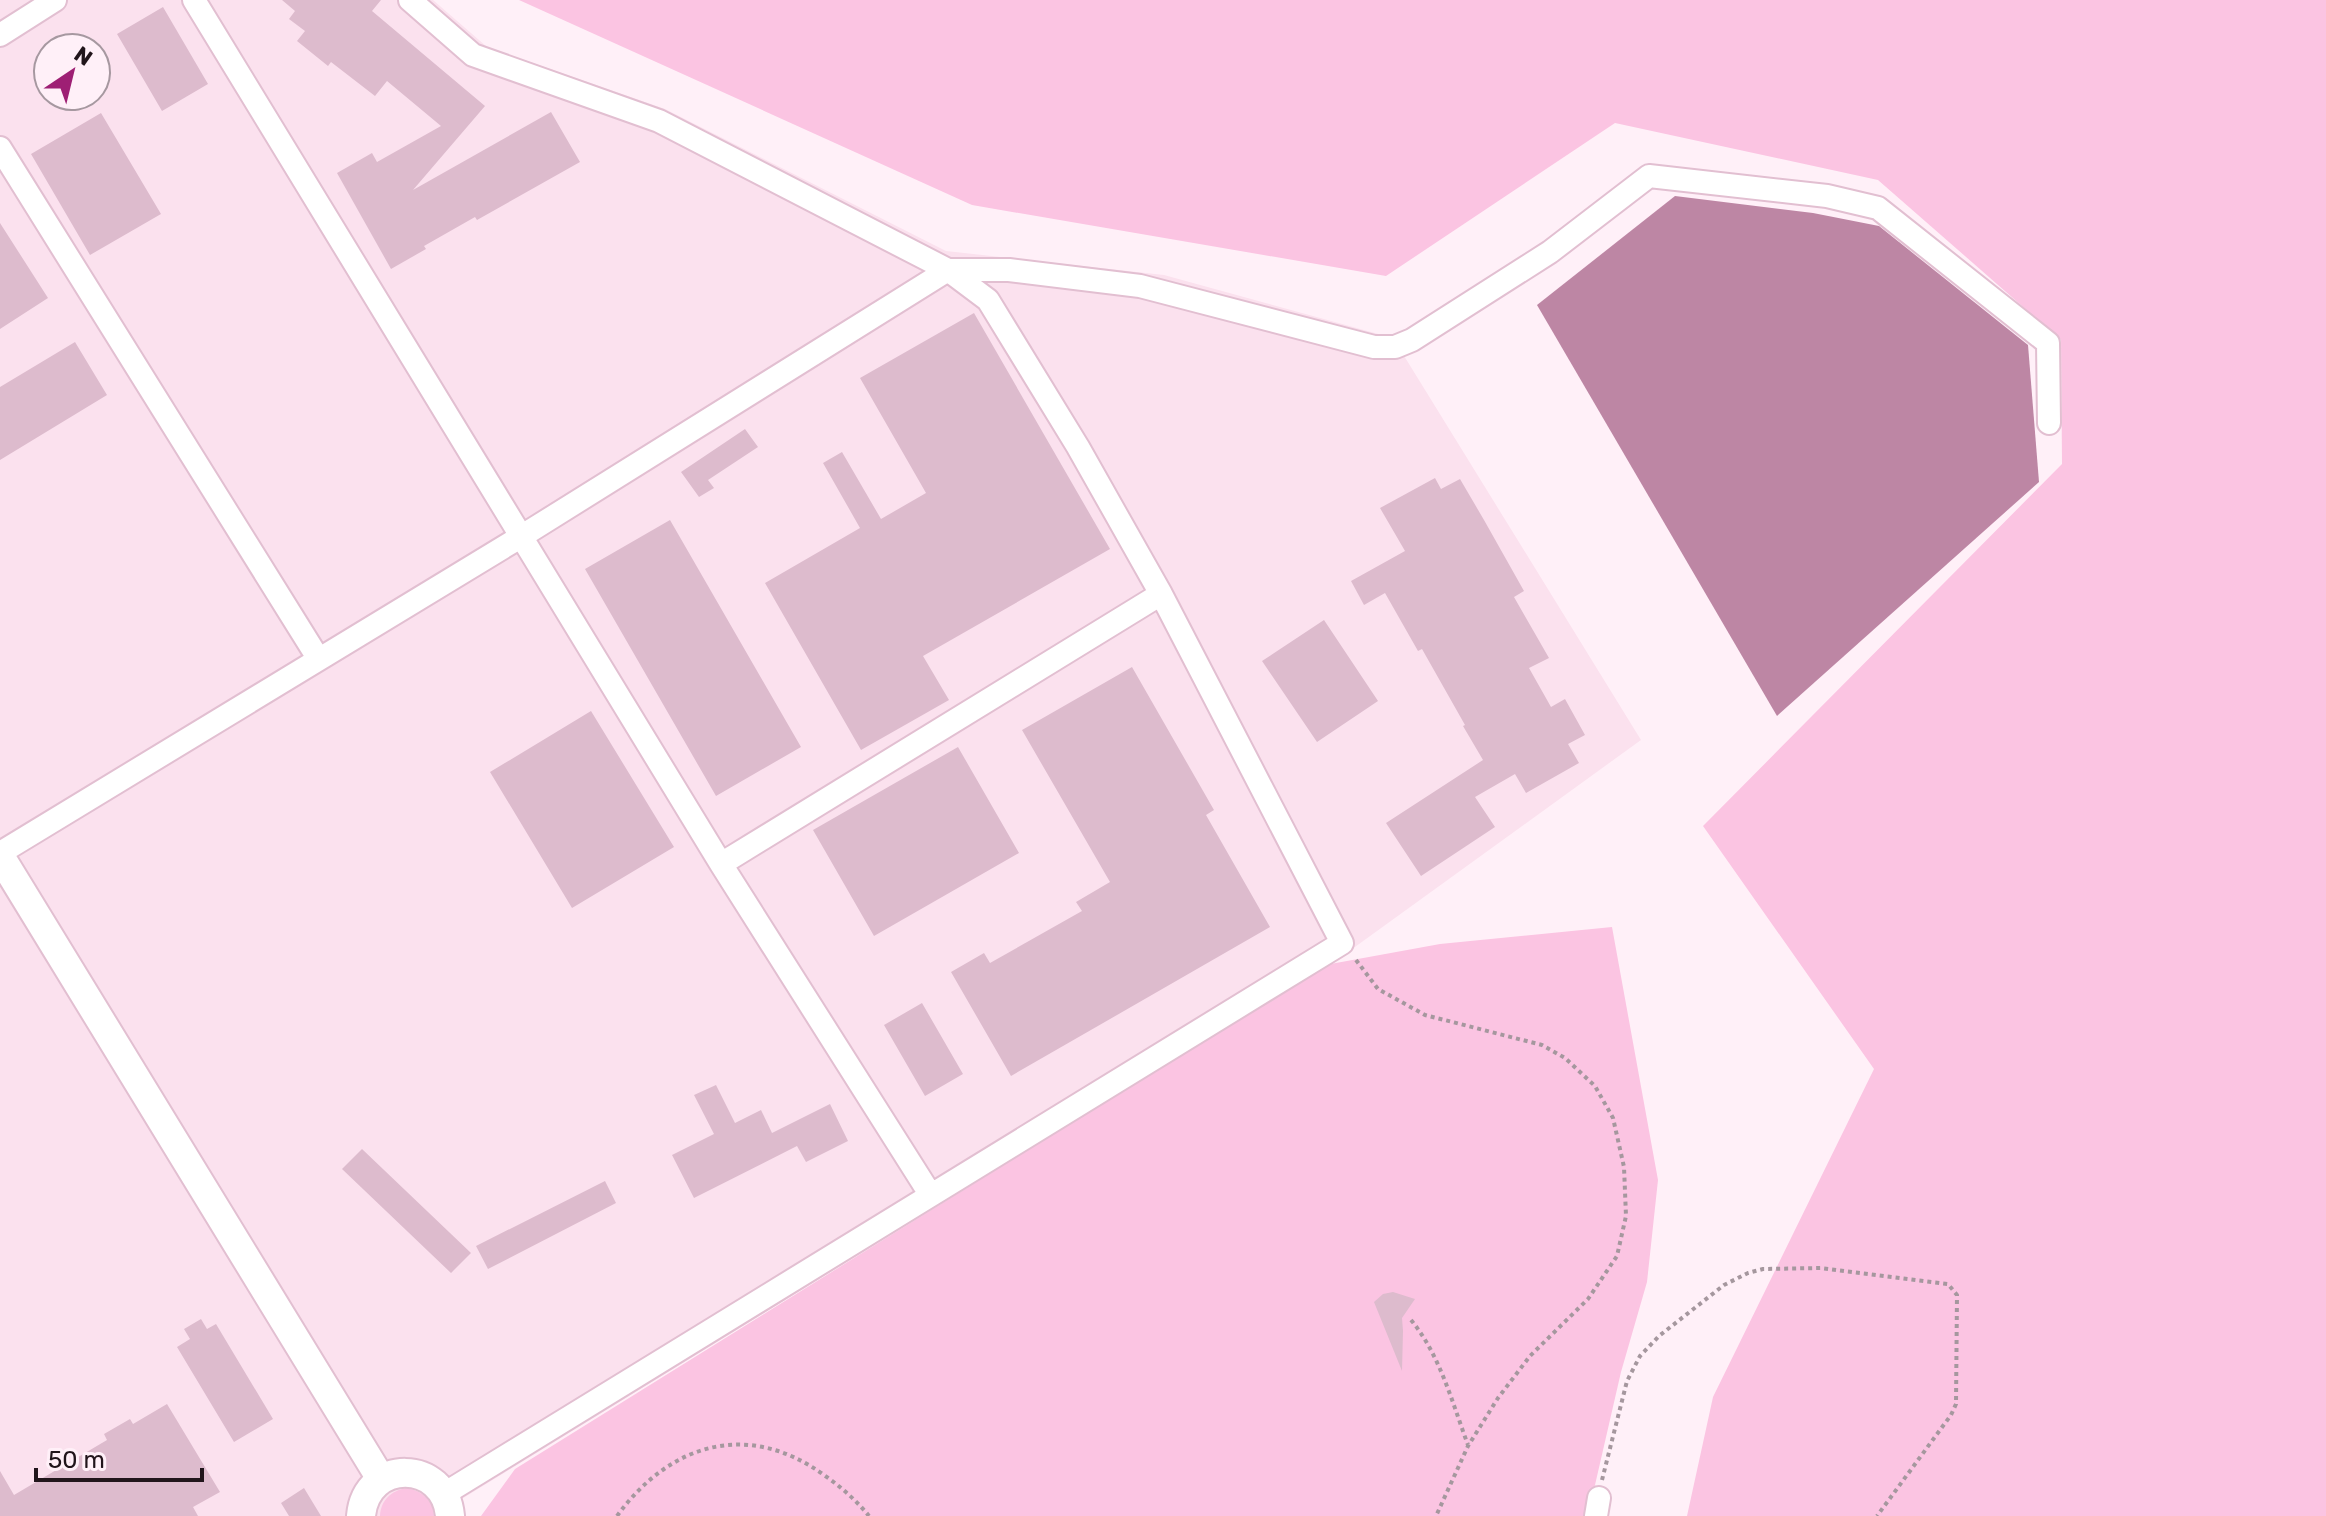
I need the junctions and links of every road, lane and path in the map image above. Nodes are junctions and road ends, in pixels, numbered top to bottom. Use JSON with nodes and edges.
{"nodes":[{"id":1,"x":55,"y":0,"type":"edge"},
{"id":2,"x":194,"y":0,"type":"edge"},
{"id":3,"x":410,"y":0,"type":"edge"},
{"id":4,"x":0,"y":35,"type":"edge"},
{"id":5,"x":0,"y":148,"type":"edge"},
{"id":6,"x":948,"y":270,"type":"junction"},
{"id":7,"x":2049,"y":423,"type":"dead end"},
{"id":8,"x":522,"y":536,"type":"junction"},
{"id":9,"x":1161,"y":594,"type":"junction"},
{"id":10,"x":318,"y":658,"type":"junction"},
{"id":11,"x":0,"y":854,"type":"edge"},
{"id":12,"x":721,"y":864,"type":"junction"},
{"id":13,"x":1342,"y":943,"type":"junction"},
{"id":14,"x":930,"y":1194,"type":"junction"},
{"id":15,"x":1411,"y":1320,"type":"dead end"},
{"id":16,"x":1468,"y":1446,"type":"junction"},
{"id":17,"x":381,"y":1479,"type":"junction"},
{"id":18,"x":447,"y":1505,"type":"edge"},
{"id":19,"x":1597,"y":1507,"type":"edge"},
{"id":20,"x":361,"y":1516,"type":"edge"},
{"id":21,"x":617,"y":1516,"type":"edge"},
{"id":22,"x":869,"y":1516,"type":"edge"},
{"id":23,"x":1436,"y":1516,"type":"edge"},
{"id":24,"x":1877,"y":1516,"type":"edge"}],
"edges":[{"from":1,"to":4,"type":"street"},
{"from":2,"to":8,"type":"street"},
{"from":3,"to":6,"type":"street"},
{"from":5,"to":10,"type":"street"},
{"from":6,"to":7,"type":"street"},
{"from":6,"to":8,"type":"street"},
{"from":6,"to":9,"type":"street"},
{"from":8,"to":10,"type":"street"},
{"from":8,"to":12,"type":"street"},
{"from":9,"to":12,"type":"street"},
{"from":9,"to":13,"type":"street"},
{"from":10,"to":11,"type":"street"},
{"from":11,"to":17,"type":"street"},
{"from":12,"to":14,"type":"street"},
{"from":13,"to":14,"type":"street"},
{"from":13,"to":16,"type":"path"},
{"from":14,"to":18,"type":"street"},
{"from":15,"to":16,"type":"path"},
{"from":16,"to":23,"type":"path"},
{"from":17,"to":18,"type":"street"},
{"from":17,"to":20,"type":"street"},
{"from":19,"to":24,"type":"path"},
{"from":21,"to":22,"type":"path"}]}
